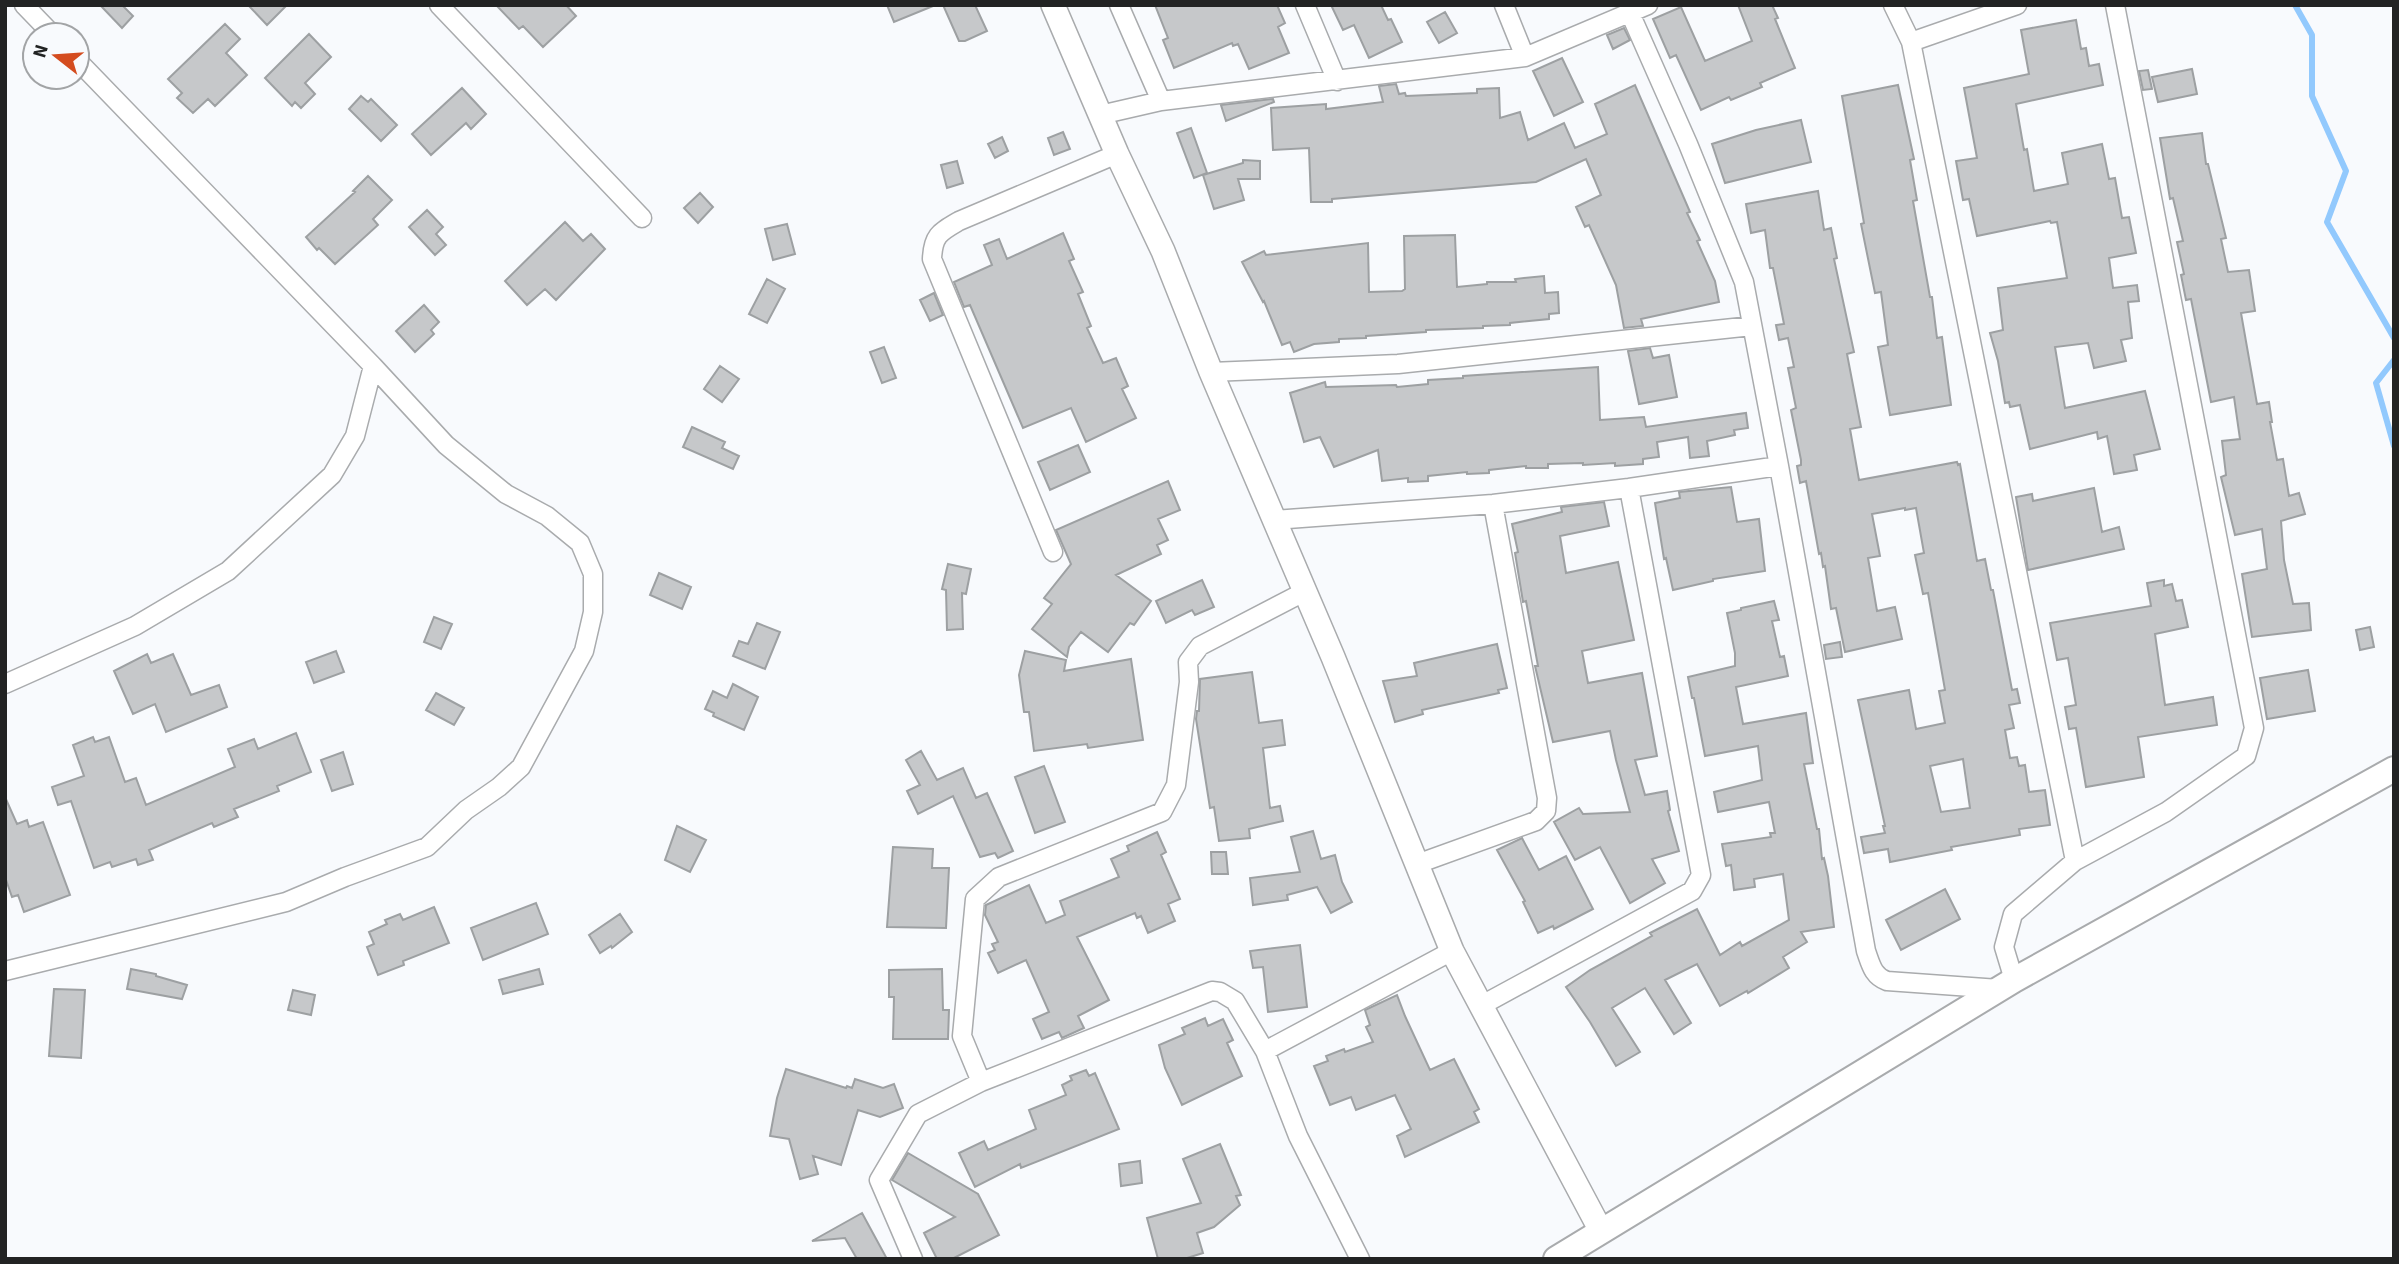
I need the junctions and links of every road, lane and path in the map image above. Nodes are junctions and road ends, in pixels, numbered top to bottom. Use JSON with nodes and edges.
{"nodes":[{"id":1,"x":24,"y":5,"type":"edge"},
{"id":2,"x":439,"y":5,"type":"edge"},
{"id":3,"x":1053,"y":5,"type":"edge"},
{"id":4,"x":1119,"y":5,"type":"edge"},
{"id":5,"x":1305,"y":5,"type":"edge"},
{"id":6,"x":1504,"y":5,"type":"edge"},
{"id":7,"x":1648,"y":5,"type":"edge"},
{"id":8,"x":1893,"y":5,"type":"edge"},
{"id":9,"x":2017,"y":5,"type":"edge"},
{"id":10,"x":2115,"y":5,"type":"edge"},
{"id":11,"x":1630,"y":13,"type":"junction"},
{"id":12,"x":39,"y":21,"type":"edge"},
{"id":13,"x":1911,"y":42,"type":"junction"},
{"id":14,"x":1525,"y":57,"type":"junction"},
{"id":15,"x":91,"y":74,"type":"edge"},
{"id":16,"x":1337,"y":81,"type":"junction"},
{"id":17,"x":1161,"y":101,"type":"junction"},
{"id":18,"x":1100,"y":115,"type":"junction"},
{"id":19,"x":1117,"y":154,"type":"junction"},
{"id":20,"x":642,"y":218,"type":"dead end"},
{"id":21,"x":1752,"y":326,"type":"junction"},
{"id":22,"x":373,"y":366,"type":"junction"},
{"id":23,"x":1211,"y":372,"type":"junction"},
{"id":24,"x":1779,"y":466,"type":"junction"},
{"id":25,"x":1629,"y":488,"type":"junction"},
{"id":26,"x":1493,"y":504,"type":"junction"},
{"id":27,"x":1274,"y":520,"type":"junction"},
{"id":28,"x":1053,"y":552,"type":"dead end"},
{"id":29,"x":1304,"y":592,"type":"junction"},
{"id":30,"x":5,"y":684,"type":"edge"},
{"id":31,"x":2394,"y":769,"type":"edge"},
{"id":32,"x":2075,"y":861,"type":"junction"},
{"id":33,"x":1417,"y":864,"type":"junction"},
{"id":34,"x":1452,"y":951,"type":"junction"},
{"id":35,"x":5,"y":971,"type":"edge"},
{"id":36,"x":2007,"y":984,"type":"junction"},
{"id":37,"x":1482,"y":1005,"type":"junction"},
{"id":38,"x":1265,"y":1051,"type":"junction"},
{"id":39,"x":981,"y":1082,"type":"junction"},
{"id":40,"x":1601,"y":1231,"type":"junction"},
{"id":41,"x":913,"y":1259,"type":"edge"},
{"id":42,"x":1360,"y":1259,"type":"edge"},
{"id":43,"x":1556,"y":1259,"type":"edge"}],
"edges":[{"from":1,"to":12,"type":"street"},
{"from":2,"to":20,"type":"street"},
{"from":3,"to":18,"type":"street"},
{"from":4,"to":17,"type":"street"},
{"from":5,"to":16,"type":"street"},
{"from":6,"to":14,"type":"street"},
{"from":7,"to":11,"type":"street"},
{"from":8,"to":13,"type":"street"},
{"from":9,"to":13,"type":"street"},
{"from":10,"to":32,"type":"street"},
{"from":11,"to":14,"type":"street"},
{"from":11,"to":21,"type":"street"},
{"from":13,"to":32,"type":"street"},
{"from":14,"to":16,"type":"street"},
{"from":15,"to":22,"type":"street"},
{"from":16,"to":17,"type":"street"},
{"from":17,"to":18,"type":"street"},
{"from":18,"to":19,"type":"street"},
{"from":19,"to":23,"type":"street"},
{"from":19,"to":28,"type":"street"},
{"from":21,"to":23,"type":"street"},
{"from":21,"to":24,"type":"street"},
{"from":22,"to":30,"type":"street"},
{"from":22,"to":35,"type":"street"},
{"from":23,"to":27,"type":"street"},
{"from":24,"to":25,"type":"street"},
{"from":24,"to":36,"type":"street"},
{"from":25,"to":26,"type":"street"},
{"from":25,"to":37,"type":"street"},
{"from":26,"to":27,"type":"street"},
{"from":26,"to":33,"type":"street"},
{"from":27,"to":29,"type":"street"},
{"from":29,"to":33,"type":"street"},
{"from":29,"to":39,"type":"street"},
{"from":31,"to":36,"type":"main road"},
{"from":32,"to":36,"type":"street"},
{"from":33,"to":34,"type":"street"},
{"from":34,"to":37,"type":"street"},
{"from":34,"to":38,"type":"street"},
{"from":36,"to":40,"type":"main road"},
{"from":37,"to":40,"type":"street"},
{"from":38,"to":39,"type":"street"},
{"from":38,"to":42,"type":"street"},
{"from":39,"to":41,"type":"street"},
{"from":40,"to":43,"type":"main road"}]}
